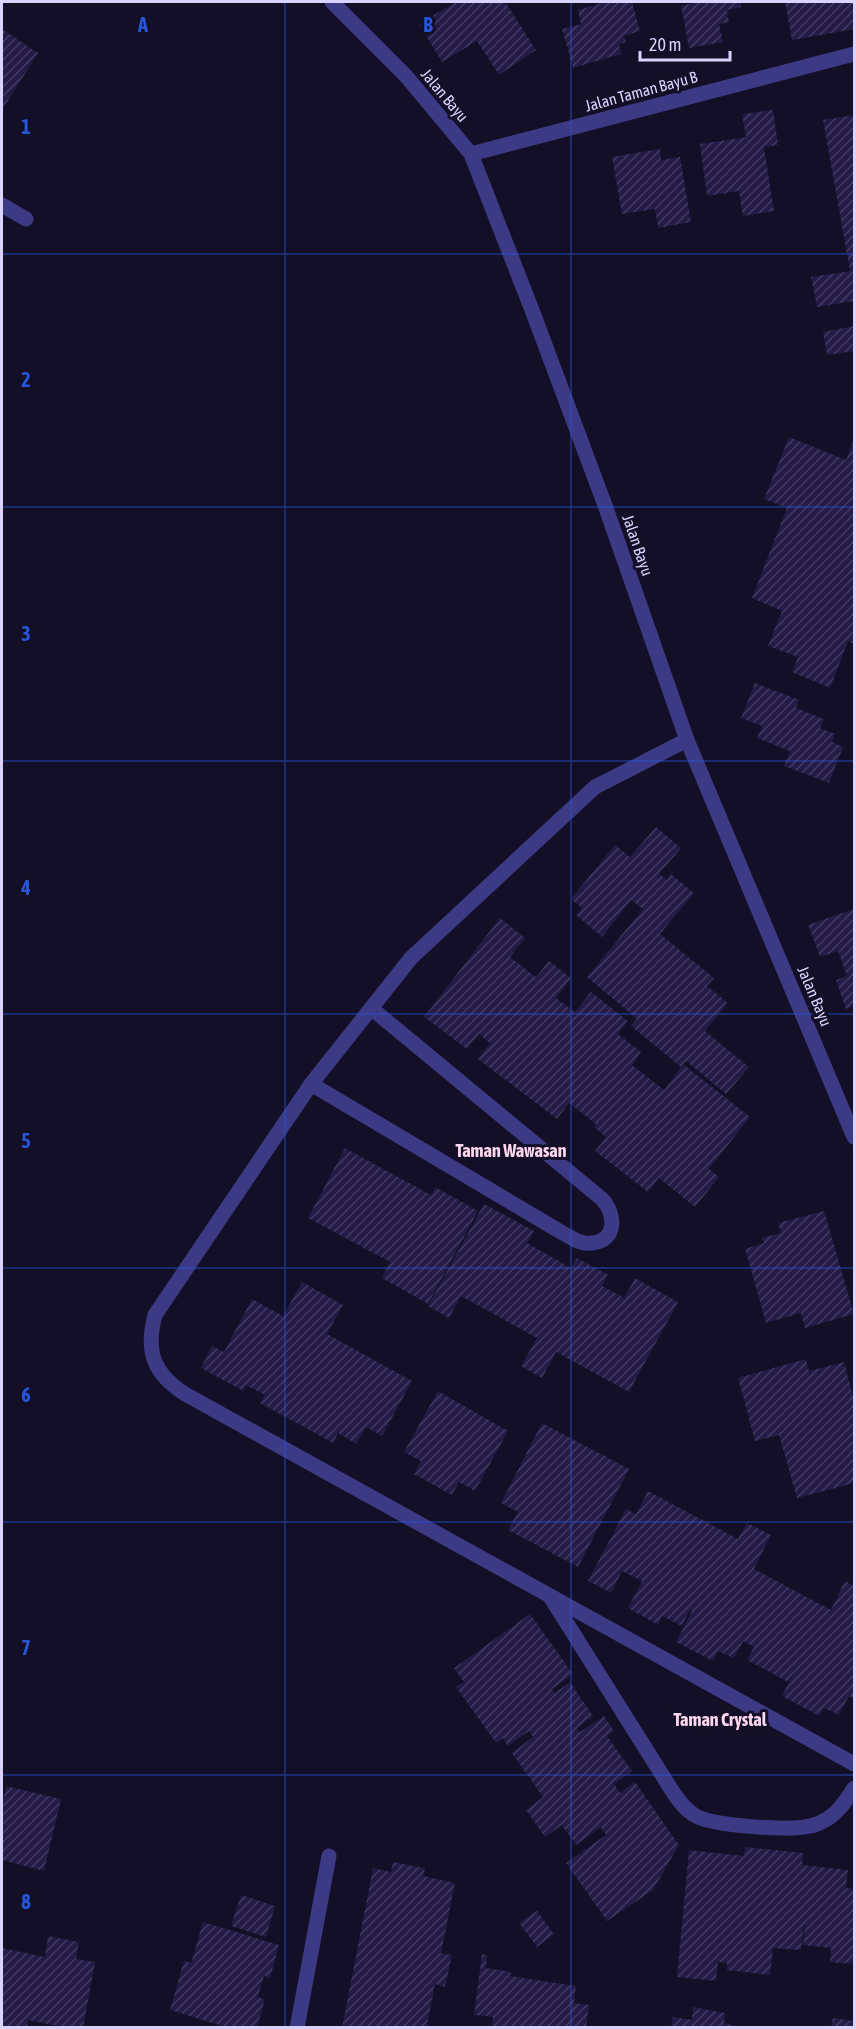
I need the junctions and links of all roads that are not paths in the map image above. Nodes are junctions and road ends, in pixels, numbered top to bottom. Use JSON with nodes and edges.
{"nodes":[{"id":1,"x":332,"y":2,"type":"edge"},
{"id":2,"x":855,"y":54,"type":"edge"},
{"id":3,"x":471,"y":154,"type":"junction"},
{"id":4,"x":2,"y":205,"type":"edge"},
{"id":5,"x":26,"y":219,"type":"dead end"},
{"id":6,"x":687,"y":740,"type":"junction"},
{"id":7,"x":371,"y":1008,"type":"junction"},
{"id":8,"x":311,"y":1084,"type":"junction"},
{"id":9,"x":855,"y":1137,"type":"edge"},
{"id":10,"x":549,"y":1596,"type":"junction"},
{"id":11,"x":855,"y":1764,"type":"edge"},
{"id":12,"x":855,"y":1788,"type":"edge"},
{"id":13,"x":329,"y":1856,"type":"dead end"},
{"id":14,"x":297,"y":2028,"type":"edge"}],
"edges":[{"from":1,"to":3,"type":"street","name":"Jalan Bayu"},
{"from":2,"to":3,"type":"street","name":"Jalan Taman Bayu B"},
{"from":3,"to":6,"type":"street","name":"Jalan Bayu"},
{"from":4,"to":5,"type":"street"},
{"from":6,"to":7,"type":"street"},
{"from":6,"to":9,"type":"street","name":"Jalan Bayu"},
{"from":7,"to":8,"type":"street"},
{"from":7,"to":8,"type":"street"},
{"from":8,"to":10,"type":"street"},
{"from":10,"to":11,"type":"street"},
{"from":10,"to":12,"type":"street"},
{"from":13,"to":14,"type":"street"}]}
